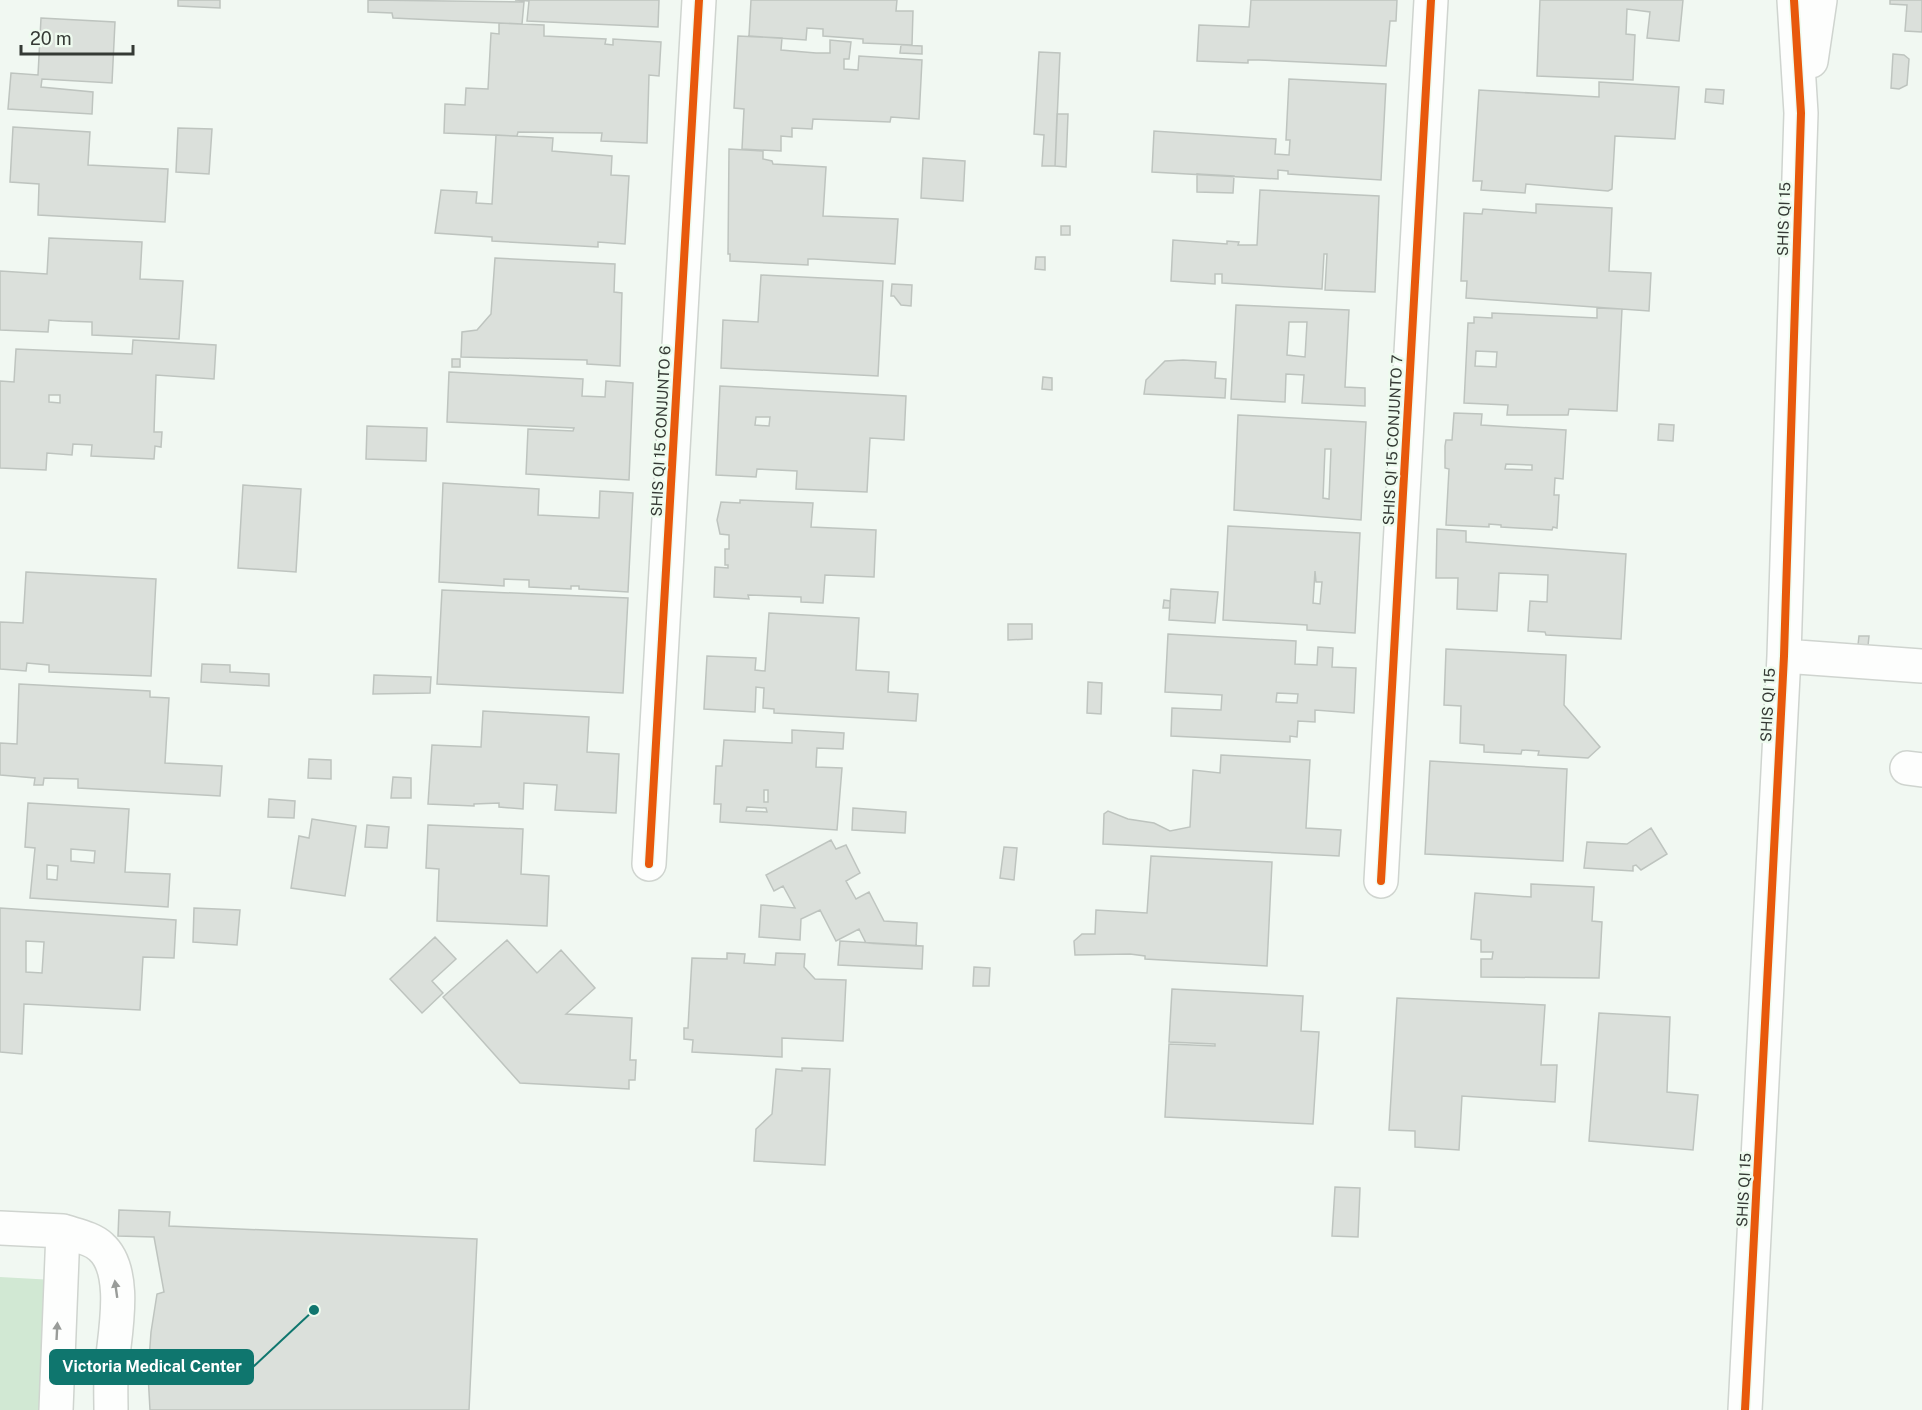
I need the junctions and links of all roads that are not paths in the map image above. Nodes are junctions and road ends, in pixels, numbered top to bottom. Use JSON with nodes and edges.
{"nodes":[{"id":1,"x":699,"y":0,"type":"edge"},
{"id":2,"x":1431,"y":0,"type":"edge"},
{"id":3,"x":1794,"y":0,"type":"edge"},
{"id":4,"x":1820,"y":0,"type":"edge"},
{"id":5,"x":1801,"y":113,"type":"junction"},
{"id":6,"x":1784,"y":656,"type":"junction"},
{"id":7,"x":1922,"y":666,"type":"edge"},
{"id":8,"x":649,"y":864,"type":"dead end"},
{"id":9,"x":1381,"y":881,"type":"dead end"},
{"id":10,"x":0,"y":1228,"type":"edge"},
{"id":11,"x":63,"y":1231,"type":"junction"},
{"id":12,"x":56,"y":1410,"type":"edge"},
{"id":13,"x":111,"y":1410,"type":"edge"},
{"id":14,"x":1745,"y":1410,"type":"edge"}],
"edges":[{"from":1,"to":8,"type":"street","name":"SHIS QI 15 CONJUNTO 6"},
{"from":2,"to":9,"type":"street","name":"SHIS QI 15 CONJUNTO 7"},
{"from":3,"to":5,"type":"street","name":"SHIS QI 15"},
{"from":4,"to":5,"type":"street","name":"SHIS QI 15"},
{"from":5,"to":6,"type":"street","name":"SHIS QI 15"},
{"from":6,"to":7,"type":"street"},
{"from":6,"to":14,"type":"street","name":"SHIS QI 15"},
{"from":10,"to":11,"type":"street"},
{"from":12,"to":11,"type":"street","one_way":true},
{"from":13,"to":11,"type":"street","one_way":true}]}
